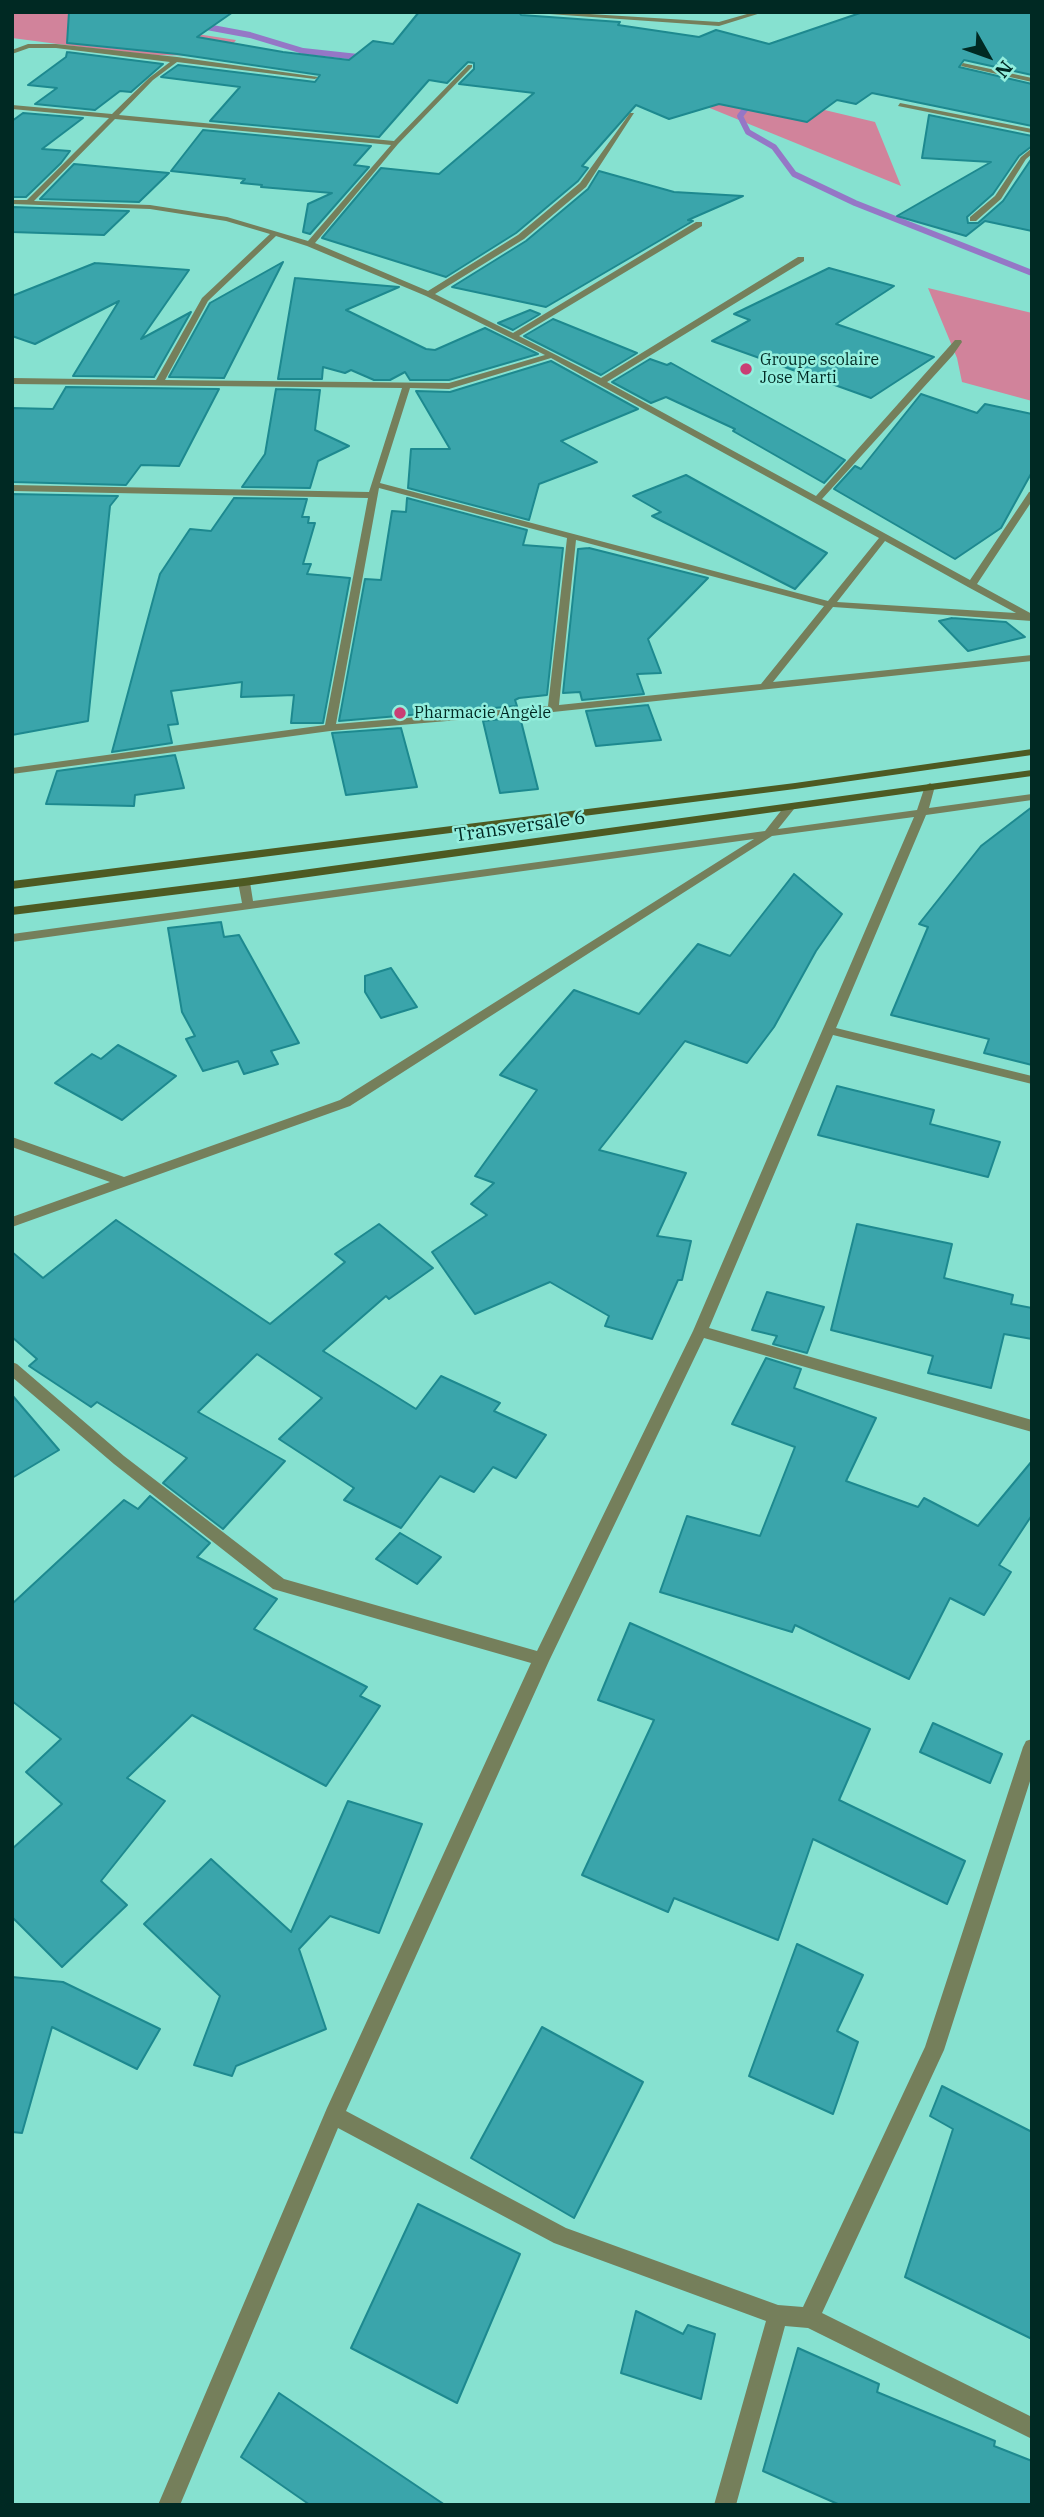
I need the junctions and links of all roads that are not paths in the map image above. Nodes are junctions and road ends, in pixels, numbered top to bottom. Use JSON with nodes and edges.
{"nodes":[{"id":1,"x":524,"y":12,"type":"edge"},
{"id":2,"x":761,"y":12,"type":"edge"},
{"id":3,"x":12,"y":51,"type":"edge"},
{"id":4,"x":177,"y":59,"type":"junction"},
{"id":5,"x":962,"y":65,"type":"dead end"},
{"id":6,"x":470,"y":66,"type":"dead end"},
{"id":7,"x":315,"y":77,"type":"dead end"},
{"id":8,"x":1032,"y":80,"type":"edge"},
{"id":9,"x":900,"y":105,"type":"dead end"},
{"id":10,"x":12,"y":107,"type":"edge"},
{"id":11,"x":632,"y":114,"type":"dead end"},
{"id":12,"x":113,"y":117,"type":"junction"},
{"id":13,"x":1032,"y":131,"type":"edge"},
{"id":14,"x":396,"y":143,"type":"junction"},
{"id":15,"x":1032,"y":150,"type":"edge"},
{"id":16,"x":12,"y":202,"type":"edge"},
{"id":17,"x":29,"y":202,"type":"junction"},
{"id":18,"x":973,"y":219,"type":"dead end"},
{"id":19,"x":699,"y":224,"type":"dead end"},
{"id":20,"x":275,"y":233,"type":"junction"},
{"id":21,"x":310,"y":244,"type":"junction"},
{"id":22,"x":801,"y":259,"type":"dead end"},
{"id":23,"x":429,"y":294,"type":"junction"},
{"id":24,"x":513,"y":336,"type":"junction"},
{"id":25,"x":958,"y":342,"type":"dead end"},
{"id":26,"x":552,"y":355,"type":"junction"},
{"id":27,"x":12,"y":382,"type":"edge"},
{"id":28,"x":601,"y":382,"type":"junction"},
{"id":29,"x":159,"y":383,"type":"junction"},
{"id":30,"x":407,"y":385,"type":"junction"},
{"id":31,"x":12,"y":488,"type":"edge"},
{"id":32,"x":374,"y":490,"type":"junction"},
{"id":33,"x":1032,"y":494,"type":"edge"},
{"id":34,"x":817,"y":500,"type":"junction"},
{"id":35,"x":572,"y":535,"type":"junction"},
{"id":36,"x":884,"y":537,"type":"junction"},
{"id":37,"x":971,"y":585,"type":"junction"},
{"id":38,"x":828,"y":604,"type":"junction"},
{"id":39,"x":1031,"y":618,"type":"edge"},
{"id":40,"x":1032,"y":658,"type":"edge"},
{"id":41,"x":765,"y":687,"type":"junction"},
{"id":42,"x":553,"y":709,"type":"junction"},
{"id":43,"x":330,"y":728,"type":"junction"},
{"id":44,"x":1032,"y":752,"type":"edge"},
{"id":45,"x":12,"y":771,"type":"edge"},
{"id":46,"x":1032,"y":773,"type":"edge"},
{"id":47,"x":930,"y":786,"type":"junction"},
{"id":48,"x":1032,"y":797,"type":"edge"},
{"id":49,"x":788,"y":808,"type":"junction"},
{"id":50,"x":922,"y":812,"type":"junction"},
{"id":51,"x":766,"y":836,"type":"junction"},
{"id":52,"x":244,"y":883,"type":"junction"},
{"id":53,"x":12,"y":885,"type":"edge"},
{"id":54,"x":248,"y":906,"type":"junction"},
{"id":55,"x":12,"y":911,"type":"edge"},
{"id":56,"x":12,"y":938,"type":"edge"},
{"id":57,"x":828,"y":1030,"type":"junction"},
{"id":58,"x":1032,"y":1080,"type":"edge"},
{"id":59,"x":12,"y":1142,"type":"edge"},
{"id":60,"x":124,"y":1182,"type":"junction"},
{"id":61,"x":12,"y":1222,"type":"edge"},
{"id":62,"x":700,"y":1331,"type":"junction"},
{"id":63,"x":12,"y":1368,"type":"edge"},
{"id":64,"x":1032,"y":1426,"type":"edge"},
{"id":65,"x":541,"y":1659,"type":"junction"},
{"id":66,"x":1032,"y":1747,"type":"edge"},
{"id":67,"x":334,"y":2115,"type":"junction"},
{"id":68,"x":778,"y":2315,"type":"junction"},
{"id":69,"x":809,"y":2318,"type":"junction"},
{"id":70,"x":1032,"y":2428,"type":"edge"},
{"id":71,"x":169,"y":2505,"type":"edge"},
{"id":72,"x":725,"y":2505,"type":"edge"}],
"edges":[{"from":1,"to":2,"type":"street"},
{"from":3,"to":4,"type":"street"},
{"from":4,"to":7,"type":"street"},
{"from":4,"to":12,"type":"street"},
{"from":5,"to":8,"type":"street"},
{"from":6,"to":14,"type":"street"},
{"from":9,"to":13,"type":"street"},
{"from":10,"to":12,"type":"street"},
{"from":11,"to":23,"type":"street"},
{"from":12,"to":14,"type":"street"},
{"from":12,"to":17,"type":"street"},
{"from":14,"to":21,"type":"street"},
{"from":15,"to":18,"type":"street"},
{"from":16,"to":17,"type":"street"},
{"from":17,"to":20,"type":"street"},
{"from":19,"to":24,"type":"street"},
{"from":20,"to":21,"type":"street"},
{"from":20,"to":29,"type":"street"},
{"from":21,"to":23,"type":"street"},
{"from":22,"to":28,"type":"street"},
{"from":23,"to":24,"type":"street"},
{"from":24,"to":26,"type":"street"},
{"from":25,"to":34,"type":"street"},
{"from":26,"to":28,"type":"street"},
{"from":26,"to":30,"type":"street"},
{"from":27,"to":29,"type":"street"},
{"from":28,"to":34,"type":"street"},
{"from":29,"to":30,"type":"street"},
{"from":30,"to":32,"type":"street"},
{"from":31,"to":32,"type":"street"},
{"from":32,"to":35,"type":"street"},
{"from":32,"to":43,"type":"street"},
{"from":33,"to":37,"type":"street"},
{"from":34,"to":36,"type":"street"},
{"from":35,"to":38,"type":"street"},
{"from":35,"to":42,"type":"street"},
{"from":36,"to":37,"type":"street"},
{"from":36,"to":38,"type":"street"},
{"from":37,"to":39,"type":"street"},
{"from":38,"to":39,"type":"street"},
{"from":38,"to":41,"type":"street"},
{"from":40,"to":41,"type":"street"},
{"from":41,"to":42,"type":"street"},
{"from":42,"to":43,"type":"street"},
{"from":43,"to":45,"type":"street"},
{"from":44,"to":53,"type":"main road","name":"Transversale 6"},
{"from":46,"to":47,"type":"main road","name":"Transversale 6"},
{"from":47,"to":49,"type":"main road","name":"Transversale 6"},
{"from":47,"to":50,"type":"street"},
{"from":48,"to":50,"type":"street"},
{"from":49,"to":51,"type":"street"},
{"from":49,"to":52,"type":"main road","name":"Transversale 6"},
{"from":50,"to":51,"type":"street"},
{"from":50,"to":57,"type":"street"},
{"from":51,"to":54,"type":"street"},
{"from":51,"to":60,"type":"street"},
{"from":52,"to":54,"type":"street"},
{"from":52,"to":55,"type":"main road","name":"Transversale 6"},
{"from":54,"to":56,"type":"street"},
{"from":57,"to":58,"type":"street"},
{"from":57,"to":62,"type":"street"},
{"from":59,"to":60,"type":"street"},
{"from":60,"to":61,"type":"street"},
{"from":62,"to":64,"type":"street"},
{"from":62,"to":65,"type":"street"},
{"from":63,"to":65,"type":"street"},
{"from":65,"to":67,"type":"street"},
{"from":66,"to":69,"type":"street"},
{"from":67,"to":68,"type":"street"},
{"from":67,"to":71,"type":"street"},
{"from":68,"to":69,"type":"street"},
{"from":68,"to":72,"type":"street"},
{"from":69,"to":70,"type":"street"}]}
